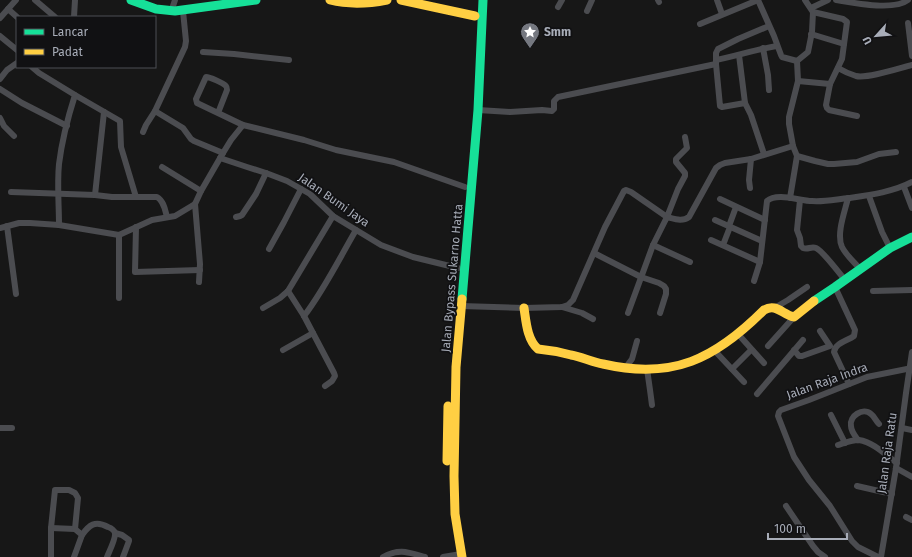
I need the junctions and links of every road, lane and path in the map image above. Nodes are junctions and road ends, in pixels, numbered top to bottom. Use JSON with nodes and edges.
{"nodes":[{"id":1,"x":16,"y":0,"type":"edge"},
{"id":2,"x":35,"y":0,"type":"edge"},
{"id":3,"x":75,"y":0,"type":"edge"},
{"id":4,"x":131,"y":0,"type":"edge"},
{"id":5,"x":175,"y":0,"type":"edge"},
{"id":6,"x":256,"y":0,"type":"edge"},
{"id":7,"x":330,"y":0,"type":"edge"},
{"id":8,"x":385,"y":0,"type":"edge"},
{"id":9,"x":401,"y":0,"type":"edge"},
{"id":10,"x":476,"y":0,"type":"edge"},
{"id":11,"x":482,"y":0,"type":"edge"},
{"id":12,"x":562,"y":0,"type":"edge"},
{"id":13,"x":592,"y":0,"type":"edge"},
{"id":14,"x":716,"y":0,"type":"edge"},
{"id":15,"x":758,"y":0,"type":"edge"},
{"id":16,"x":806,"y":0,"type":"edge"},
{"id":17,"x":828,"y":0,"type":"edge"},
{"id":18,"x":836,"y":0,"type":"edge"},
{"id":19,"x":908,"y":0,"type":"edge"},
{"id":20,"x":850,"y":1,"type":"edge"},
{"id":21,"x":141,"y":2,"type":"edge"},
{"id":22,"x":344,"y":2,"type":"edge"},
{"id":23,"x":210,"y":4,"type":"edge"},
{"id":24,"x":558,"y":7,"type":"dead end"},
{"id":25,"x":8,"y":9,"type":"junction"},
{"id":26,"x":587,"y":10,"type":"dead end"},
{"id":27,"x":812,"y":10,"type":"junction"},
{"id":28,"x":183,"y":11,"type":"junction"},
{"id":29,"x":171,"y":12,"type":"junction"},
{"id":30,"x":722,"y":14,"type":"junction"},
{"id":31,"x":16,"y":16,"type":"edge"},
{"id":32,"x":54,"y":16,"type":"edge"},
{"id":33,"x":74,"y":16,"type":"edge"},
{"id":34,"x":475,"y":16,"type":"junction"},
{"id":35,"x":0,"y":18,"type":"edge"},
{"id":36,"x":908,"y":23,"type":"dead end"},
{"id":37,"x":700,"y":24,"type":"dead end"},
{"id":38,"x":769,"y":26,"type":"junction"},
{"id":39,"x":811,"y":34,"type":"junction"},
{"id":40,"x":0,"y":36,"type":"edge"},
{"id":41,"x":844,"y":44,"type":"junction"},
{"id":42,"x":777,"y":46,"type":"junction"},
{"id":43,"x":763,"y":48,"type":"junction"},
{"id":44,"x":16,"y":49,"type":"edge"},
{"id":45,"x":203,"y":52,"type":"dead end"},
{"id":46,"x":739,"y":55,"type":"junction"},
{"id":47,"x":912,"y":56,"type":"edge"},
{"id":48,"x":289,"y":60,"type":"dead end"},
{"id":49,"x":797,"y":61,"type":"junction"},
{"id":50,"x":716,"y":62,"type":"junction"},
{"id":51,"x":16,"y":64,"type":"edge"},
{"id":52,"x":912,"y":65,"type":"edge"},
{"id":53,"x":33,"y":68,"type":"edge"},
{"id":54,"x":838,"y":68,"type":"junction"},
{"id":55,"x":0,"y":78,"type":"edge"},
{"id":56,"x":798,"y":81,"type":"junction"},
{"id":57,"x":830,"y":84,"type":"junction"},
{"id":58,"x":0,"y":89,"type":"edge"},
{"id":59,"x":769,"y":90,"type":"dead end"},
{"id":60,"x":76,"y":95,"type":"junction"},
{"id":61,"x":745,"y":102,"type":"junction"},
{"id":62,"x":478,"y":110,"type":"junction"},
{"id":63,"x":155,"y":111,"type":"junction"},
{"id":64,"x":104,"y":112,"type":"junction"},
{"id":65,"x":218,"y":112,"type":"junction"},
{"id":66,"x":857,"y":116,"type":"dead end"},
{"id":67,"x":0,"y":118,"type":"edge"},
{"id":68,"x":243,"y":125,"type":"junction"},
{"id":69,"x":66,"y":126,"type":"junction"},
{"id":70,"x":143,"y":132,"type":"dead end"},
{"id":71,"x":14,"y":136,"type":"dead end"},
{"id":72,"x":685,"y":137,"type":"dead end"},
{"id":73,"x":793,"y":146,"type":"junction"},
{"id":74,"x":896,"y":152,"type":"dead end"},
{"id":75,"x":764,"y":154,"type":"junction"},
{"id":76,"x":221,"y":155,"type":"junction"},
{"id":77,"x":797,"y":156,"type":"junction"},
{"id":78,"x":751,"y":159,"type":"junction"},
{"id":79,"x":162,"y":167,"type":"dead end"},
{"id":80,"x":266,"y":173,"type":"junction"},
{"id":81,"x":912,"y":182,"type":"edge"},
{"id":82,"x":465,"y":187,"type":"junction"},
{"id":83,"x":904,"y":187,"type":"junction"},
{"id":84,"x":750,"y":188,"type":"dead end"},
{"id":85,"x":301,"y":189,"type":"junction"},
{"id":86,"x":201,"y":191,"type":"junction"},
{"id":87,"x":11,"y":192,"type":"dead end"},
{"id":88,"x":58,"y":194,"type":"junction"},
{"id":89,"x":95,"y":196,"type":"junction"},
{"id":90,"x":869,"y":196,"type":"junction"},
{"id":91,"x":136,"y":197,"type":"junction"},
{"id":92,"x":790,"y":198,"type":"junction"},
{"id":93,"x":848,"y":198,"type":"junction"},
{"id":94,"x":720,"y":199,"type":"dead end"},
{"id":95,"x":800,"y":200,"type":"junction"},
{"id":96,"x":195,"y":204,"type":"junction"},
{"id":97,"x":736,"y":207,"type":"junction"},
{"id":98,"x":912,"y":208,"type":"edge"},
{"id":99,"x":333,"y":216,"type":"junction"},
{"id":100,"x":167,"y":217,"type":"junction"},
{"id":101,"x":236,"y":217,"type":"dead end"},
{"id":102,"x":667,"y":217,"type":"junction"},
{"id":103,"x":715,"y":220,"type":"dead end"},
{"id":104,"x":765,"y":220,"type":"junction"},
{"id":105,"x":59,"y":225,"type":"junction"},
{"id":106,"x":7,"y":226,"type":"junction"},
{"id":107,"x":730,"y":226,"type":"junction"},
{"id":108,"x":136,"y":227,"type":"junction"},
{"id":109,"x":0,"y":228,"type":"edge"},
{"id":110,"x":356,"y":230,"type":"junction"},
{"id":111,"x":119,"y":235,"type":"junction"},
{"id":112,"x":912,"y":237,"type":"edge"},
{"id":113,"x":710,"y":240,"type":"dead end"},
{"id":114,"x":762,"y":241,"type":"junction"},
{"id":115,"x":653,"y":245,"type":"junction"},
{"id":116,"x":723,"y":245,"type":"junction"},
{"id":117,"x":269,"y":248,"type":"dead end"},
{"id":118,"x":890,"y":248,"type":"junction"},
{"id":119,"x":594,"y":253,"type":"junction"},
{"id":120,"x":690,"y":262,"type":"dead end"},
{"id":121,"x":760,"y":262,"type":"junction"},
{"id":122,"x":458,"y":268,"type":"junction"},
{"id":123,"x":860,"y":269,"type":"junction"},
{"id":124,"x":200,"y":270,"type":"junction"},
{"id":125,"x":641,"y":277,"type":"junction"},
{"id":126,"x":845,"y":280,"type":"junction"},
{"id":127,"x":754,"y":281,"type":"dead end"},
{"id":128,"x":199,"y":282,"type":"dead end"},
{"id":129,"x":807,"y":287,"type":"dead end"},
{"id":130,"x":834,"y":288,"type":"junction"},
{"id":131,"x":912,"y":290,"type":"edge"},
{"id":132,"x":288,"y":291,"type":"junction"},
{"id":133,"x":873,"y":291,"type":"dead end"},
{"id":134,"x":16,"y":294,"type":"dead end"},
{"id":135,"x":119,"y":298,"type":"dead end"},
{"id":136,"x":461,"y":306,"type":"junction"},
{"id":137,"x":562,"y":307,"type":"junction"},
{"id":138,"x":776,"y":307,"type":"junction"},
{"id":139,"x":263,"y":308,"type":"dead end"},
{"id":140,"x":524,"y":308,"type":"junction"},
{"id":141,"x":628,"y":313,"type":"dead end"},
{"id":142,"x":660,"y":313,"type":"dead end"},
{"id":143,"x":304,"y":316,"type":"junction"},
{"id":144,"x":794,"y":317,"type":"junction"},
{"id":145,"x":593,"y":319,"type":"dead end"},
{"id":146,"x":820,"y":331,"type":"dead end"},
{"id":147,"x":313,"y":333,"type":"junction"},
{"id":148,"x":738,"y":334,"type":"junction"},
{"id":149,"x":803,"y":340,"type":"dead end"},
{"id":150,"x":637,"y":341,"type":"dead end"},
{"id":151,"x":768,"y":346,"type":"dead end"},
{"id":152,"x":832,"y":346,"type":"junction"},
{"id":153,"x":283,"y":350,"type":"dead end"},
{"id":154,"x":714,"y":350,"type":"junction"},
{"id":155,"x":751,"y":350,"type":"junction"},
{"id":156,"x":794,"y":350,"type":"junction"},
{"id":157,"x":912,"y":352,"type":"edge"},
{"id":158,"x":764,"y":364,"type":"dead end"},
{"id":159,"x":911,"y":366,"type":"edge"},
{"id":160,"x":626,"y":367,"type":"junction"},
{"id":161,"x":647,"y":369,"type":"junction"},
{"id":162,"x":732,"y":369,"type":"junction"},
{"id":163,"x":744,"y":382,"type":"dead end"},
{"id":164,"x":849,"y":384,"type":"junction"},
{"id":165,"x":325,"y":386,"type":"dead end"},
{"id":166,"x":909,"y":393,"type":"edge"},
{"id":167,"x":758,"y":394,"type":"dead end"},
{"id":168,"x":652,"y":405,"type":"dead end"},
{"id":169,"x":831,"y":415,"type":"dead end"},
{"id":170,"x":879,"y":424,"type":"dead end"},
{"id":171,"x":0,"y":428,"type":"edge"},
{"id":172,"x":12,"y":428,"type":"dead end"},
{"id":173,"x":902,"y":428,"type":"junction"},
{"id":174,"x":912,"y":430,"type":"edge"},
{"id":175,"x":858,"y":440,"type":"junction"},
{"id":176,"x":845,"y":443,"type":"junction"},
{"id":177,"x":838,"y":445,"type":"dead end"},
{"id":178,"x":896,"y":466,"type":"junction"},
{"id":179,"x":912,"y":477,"type":"edge"},
{"id":180,"x":856,"y":486,"type":"dead end"},
{"id":181,"x":892,"y":494,"type":"junction"},
{"id":182,"x":786,"y":506,"type":"dead end"},
{"id":183,"x":906,"y":517,"type":"dead end"},
{"id":184,"x":912,"y":520,"type":"edge"},
{"id":185,"x":51,"y":528,"type":"junction"},
{"id":186,"x":76,"y":529,"type":"junction"},
{"id":187,"x":115,"y":533,"type":"junction"},
{"id":188,"x":82,"y":535,"type":"junction"},
{"id":189,"x":458,"y":556,"type":"edge"},
{"id":190,"x":51,"y":557,"type":"edge"},
{"id":191,"x":74,"y":557,"type":"edge"},
{"id":192,"x":107,"y":557,"type":"edge"},
{"id":193,"x":123,"y":557,"type":"edge"},
{"id":194,"x":382,"y":557,"type":"edge"},
{"id":195,"x":425,"y":557,"type":"edge"},
{"id":196,"x":443,"y":557,"type":"edge"},
{"id":197,"x":825,"y":557,"type":"edge"},
{"id":198,"x":878,"y":557,"type":"edge"},
{"id":199,"x":882,"y":557,"type":"edge"}],
"edges":[{"from":1,"to":25,"type":"street"},
{"from":2,"to":32,"type":"street"},
{"from":3,"to":33,"type":"street"},
{"from":4,"to":21,"type":"main road"},
{"from":5,"to":29,"type":"street"},
{"from":6,"to":23,"type":"main road"},
{"from":7,"to":22,"type":"main road"},
{"from":8,"to":22,"type":"main road"},
{"from":9,"to":34,"type":"main road"},
{"from":10,"to":34,"type":"main road","name":"Jalan Bypass Sukarno Hatta"},
{"from":11,"to":62,"type":"main road","name":"Jalan Bypass Sukarno Hatta"},
{"from":12,"to":24,"type":"street"},
{"from":13,"to":26,"type":"street"},
{"from":14,"to":30,"type":"street"},
{"from":15,"to":30,"type":"street"},
{"from":15,"to":38,"type":"street"},
{"from":16,"to":27,"type":"street"},
{"from":17,"to":27,"type":"street"},
{"from":18,"to":20,"type":"street"},
{"from":19,"to":20,"type":"street"},
{"from":21,"to":29,"type":"main road"},
{"from":23,"to":28,"type":"main road"},
{"from":25,"to":31,"type":"street"},
{"from":25,"to":35,"type":"street"},
{"from":27,"to":39,"type":"street"},
{"from":27,"to":41,"type":"street"},
{"from":28,"to":29,"type":"main road"},
{"from":28,"to":63,"type":"street"},
{"from":30,"to":37,"type":"street"},
{"from":34,"to":82,"type":"main road","name":"Jalan Bypass Sukarno Hatta"},
{"from":36,"to":47,"type":"street"},
{"from":38,"to":42,"type":"street"},
{"from":38,"to":50,"type":"street"},
{"from":39,"to":41,"type":"street"},
{"from":39,"to":49,"type":"street"},
{"from":40,"to":44,"type":"street"},
{"from":41,"to":54,"type":"street"},
{"from":42,"to":43,"type":"street"},
{"from":42,"to":49,"type":"street"},
{"from":43,"to":46,"type":"street"},
{"from":43,"to":59,"type":"street"},
{"from":45,"to":48,"type":"street"},
{"from":46,"to":50,"type":"street"},
{"from":46,"to":61,"type":"street"},
{"from":49,"to":56,"type":"street"},
{"from":50,"to":61,"type":"street"},
{"from":50,"to":62,"type":"street"},
{"from":51,"to":55,"type":"street"},
{"from":52,"to":54,"type":"street"},
{"from":53,"to":60,"type":"street"},
{"from":54,"to":57,"type":"street"},
{"from":56,"to":57,"type":"street"},
{"from":56,"to":73,"type":"street"},
{"from":57,"to":66,"type":"street"},
{"from":58,"to":69,"type":"street"},
{"from":60,"to":64,"type":"street"},
{"from":60,"to":69,"type":"street"},
{"from":61,"to":75,"type":"street"},
{"from":62,"to":136,"type":"main road","name":"Jalan Bypass Sukarno Hatta"},
{"from":63,"to":70,"type":"street"},
{"from":63,"to":76,"type":"street","name":"Jalan Bumi Jaya"},
{"from":64,"to":89,"type":"street"},
{"from":64,"to":91,"type":"street"},
{"from":65,"to":65,"type":"street"},
{"from":65,"to":68,"type":"street"},
{"from":67,"to":71,"type":"street"},
{"from":68,"to":76,"type":"street"},
{"from":68,"to":82,"type":"street"},
{"from":69,"to":88,"type":"street"},
{"from":72,"to":102,"type":"street"},
{"from":73,"to":75,"type":"street"},
{"from":73,"to":77,"type":"street"},
{"from":74,"to":77,"type":"street"},
{"from":75,"to":78,"type":"street"},
{"from":76,"to":80,"type":"street","name":"Jalan Bumi Jaya"},
{"from":76,"to":86,"type":"street"},
{"from":77,"to":92,"type":"street"},
{"from":78,"to":84,"type":"street"},
{"from":78,"to":102,"type":"street"},
{"from":79,"to":86,"type":"street"},
{"from":80,"to":85,"type":"street","name":"Jalan Bumi Jaya"},
{"from":80,"to":101,"type":"street"},
{"from":81,"to":83,"type":"street"},
{"from":82,"to":122,"type":"main road","name":"Jalan Bypass Sukarno Hatta"},
{"from":83,"to":90,"type":"street"},
{"from":83,"to":98,"type":"street"},
{"from":85,"to":99,"type":"street","name":"Jalan Bumi Jaya"},
{"from":85,"to":117,"type":"street"},
{"from":86,"to":96,"type":"street"},
{"from":87,"to":88,"type":"street"},
{"from":88,"to":89,"type":"street"},
{"from":88,"to":105,"type":"street"},
{"from":89,"to":91,"type":"street"},
{"from":90,"to":93,"type":"street"},
{"from":90,"to":118,"type":"street"},
{"from":91,"to":100,"type":"street"},
{"from":92,"to":95,"type":"street"},
{"from":92,"to":104,"type":"street"},
{"from":93,"to":95,"type":"street"},
{"from":93,"to":123,"type":"street"},
{"from":94,"to":97,"type":"street"},
{"from":95,"to":126,"type":"street"},
{"from":96,"to":100,"type":"street"},
{"from":96,"to":124,"type":"street"},
{"from":97,"to":104,"type":"street"},
{"from":97,"to":107,"type":"street"},
{"from":99,"to":110,"type":"street","name":"Jalan Bumi Jaya"},
{"from":99,"to":132,"type":"street"},
{"from":100,"to":108,"type":"street"},
{"from":102,"to":115,"type":"street"},
{"from":102,"to":119,"type":"street"},
{"from":103,"to":107,"type":"street"},
{"from":104,"to":114,"type":"street"},
{"from":105,"to":106,"type":"street"},
{"from":105,"to":111,"type":"street"},
{"from":106,"to":109,"type":"street"},
{"from":106,"to":134,"type":"street"},
{"from":107,"to":114,"type":"street"},
{"from":107,"to":116,"type":"street"},
{"from":108,"to":111,"type":"street"},
{"from":108,"to":124,"type":"street"},
{"from":110,"to":122,"type":"street","name":"Jalan Bumi Jaya"},
{"from":110,"to":143,"type":"street"},
{"from":111,"to":135,"type":"street"},
{"from":112,"to":118,"type":"main road"},
{"from":113,"to":116,"type":"street"},
{"from":114,"to":121,"type":"street"},
{"from":115,"to":120,"type":"street"},
{"from":115,"to":125,"type":"street"},
{"from":116,"to":121,"type":"street"},
{"from":118,"to":123,"type":"main road"},
{"from":119,"to":125,"type":"street"},
{"from":119,"to":137,"type":"street"},
{"from":121,"to":127,"type":"street"},
{"from":122,"to":189,"type":"main road","name":"Jalan Bypass Sukarno Hatta"},
{"from":123,"to":126,"type":"main road"},
{"from":124,"to":128,"type":"street"},
{"from":125,"to":141,"type":"street"},
{"from":125,"to":142,"type":"street"},
{"from":126,"to":130,"type":"main road"},
{"from":129,"to":138,"type":"street"},
{"from":130,"to":144,"type":"main road"},
{"from":130,"to":152,"type":"street"},
{"from":131,"to":133,"type":"street"},
{"from":132,"to":139,"type":"street"},
{"from":132,"to":143,"type":"street"},
{"from":136,"to":140,"type":"street"},
{"from":136,"to":189,"type":"main road","name":"Jalan Bypass Sukarno Hatta"},
{"from":137,"to":140,"type":"street"},
{"from":137,"to":145,"type":"street"},
{"from":138,"to":144,"type":"main road"},
{"from":138,"to":148,"type":"main road"},
{"from":140,"to":160,"type":"main road"},
{"from":143,"to":147,"type":"street"},
{"from":144,"to":151,"type":"street"},
{"from":146,"to":152,"type":"street"},
{"from":147,"to":153,"type":"street"},
{"from":147,"to":165,"type":"street"},
{"from":148,"to":154,"type":"main road"},
{"from":148,"to":155,"type":"street"},
{"from":149,"to":156,"type":"street"},
{"from":150,"to":160,"type":"street"},
{"from":152,"to":156,"type":"street"},
{"from":152,"to":164,"type":"street"},
{"from":154,"to":161,"type":"main road"},
{"from":154,"to":162,"type":"street"},
{"from":155,"to":158,"type":"street"},
{"from":155,"to":162,"type":"street"},
{"from":156,"to":167,"type":"street"},
{"from":157,"to":159,"type":"street","name":"Jalan Raja Ratu"},
{"from":159,"to":164,"type":"street","name":"Jalan Raja Indra"},
{"from":159,"to":166,"type":"street","name":"Jalan Raja Ratu"},
{"from":160,"to":161,"type":"main road"},
{"from":161,"to":168,"type":"street"},
{"from":162,"to":163,"type":"street"},
{"from":164,"to":198,"type":"street","name":"Jalan Raja Indra"},
{"from":166,"to":173,"type":"street","name":"Jalan Raja Ratu"},
{"from":169,"to":176,"type":"street"},
{"from":170,"to":175,"type":"street"},
{"from":171,"to":172,"type":"street"},
{"from":173,"to":174,"type":"street"},
{"from":173,"to":178,"type":"street","name":"Jalan Raja Ratu"},
{"from":175,"to":176,"type":"street"},
{"from":175,"to":178,"type":"street"},
{"from":176,"to":177,"type":"street"},
{"from":178,"to":179,"type":"street"},
{"from":178,"to":181,"type":"street","name":"Jalan Raja Ratu"},
{"from":180,"to":181,"type":"street"},
{"from":181,"to":199,"type":"street","name":"Jalan Raja Ratu"},
{"from":182,"to":197,"type":"street"},
{"from":183,"to":184,"type":"street"},
{"from":185,"to":186,"type":"street"},
{"from":185,"to":186,"type":"street"},
{"from":185,"to":190,"type":"street"},
{"from":186,"to":188,"type":"street"},
{"from":187,"to":188,"type":"street"},
{"from":187,"to":192,"type":"street"},
{"from":187,"to":193,"type":"street"},
{"from":188,"to":191,"type":"street"},
{"from":189,"to":196,"type":"street"},
{"from":194,"to":195,"type":"street"}]}
